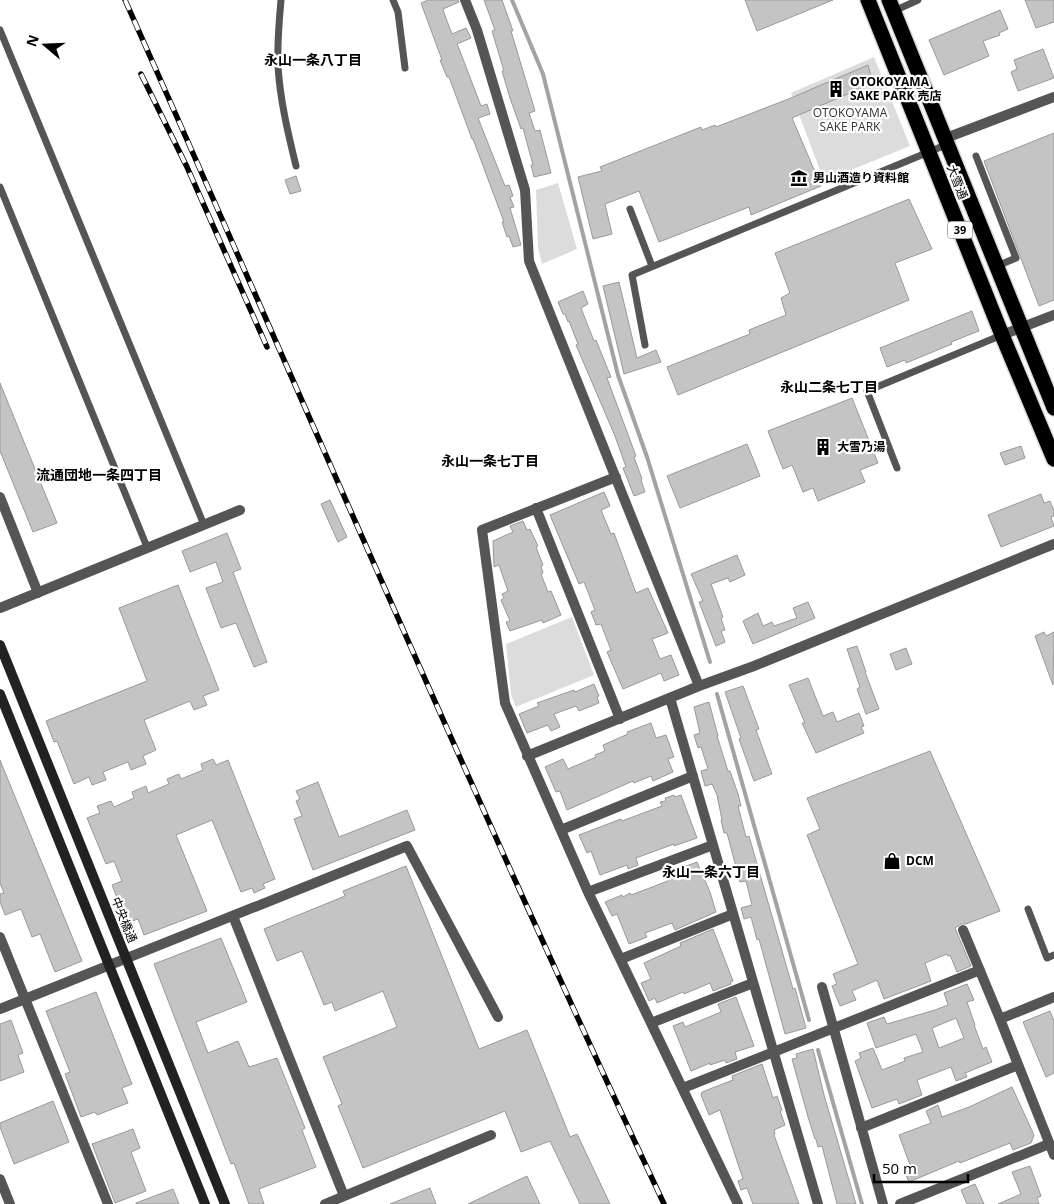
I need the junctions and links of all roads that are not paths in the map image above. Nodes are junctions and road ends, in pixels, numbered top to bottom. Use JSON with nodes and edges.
{"nodes":[{"id":1,"x":281,"y":0,"type":"edge"},
{"id":2,"x":393,"y":0,"type":"edge"},
{"id":3,"x":465,"y":0,"type":"edge"},
{"id":4,"x":868,"y":0,"type":"edge"},
{"id":5,"x":918,"y":0,"type":"edge"},
{"id":6,"x":891,"y":6,"type":"edge"},
{"id":7,"x":0,"y":30,"type":"edge"},
{"id":8,"x":405,"y":68,"type":"dead end"},
{"id":9,"x":1054,"y":97,"type":"edge"},
{"id":10,"x":947,"y":141,"type":"junction"},
{"id":11,"x":930,"y":153,"type":"junction"},
{"id":12,"x":976,"y":156,"type":"dead end"},
{"id":13,"x":296,"y":166,"type":"dead end"},
{"id":14,"x":0,"y":187,"type":"edge"},
{"id":15,"x":630,"y":209,"type":"dead end"},
{"id":16,"x":652,"y":266,"type":"junction"},
{"id":17,"x":996,"y":266,"type":"junction"},
{"id":18,"x":1054,"y":315,"type":"edge"},
{"id":19,"x":1021,"y":328,"type":"junction"},
{"id":20,"x":1002,"y":335,"type":"junction"},
{"id":21,"x":645,"y":345,"type":"dead end"},
{"id":22,"x":1054,"y":408,"type":"edge"},
{"id":23,"x":1054,"y":459,"type":"edge"},
{"id":24,"x":897,"y":468,"type":"dead end"},
{"id":25,"x":616,"y":477,"type":"junction"},
{"id":26,"x":0,"y":497,"type":"edge"},
{"id":27,"x":536,"y":508,"type":"junction"},
{"id":28,"x":240,"y":510,"type":"dead end"},
{"id":29,"x":204,"y":525,"type":"junction"},
{"id":30,"x":1054,"y":544,"type":"edge"},
{"id":31,"x":147,"y":547,"type":"junction"},
{"id":32,"x":38,"y":593,"type":"junction"},
{"id":33,"x":0,"y":608,"type":"edge"},
{"id":34,"x":0,"y":645,"type":"edge"},
{"id":35,"x":699,"y":686,"type":"junction"},
{"id":36,"x":0,"y":694,"type":"edge"},
{"id":37,"x":670,"y":698,"type":"junction"},
{"id":38,"x":620,"y":719,"type":"junction"},
{"id":39,"x":527,"y":756,"type":"junction"},
{"id":40,"x":693,"y":776,"type":"junction"},
{"id":41,"x":561,"y":830,"type":"junction"},
{"id":42,"x":713,"y":845,"type":"junction"},
{"id":43,"x":588,"y":892,"type":"junction"},
{"id":44,"x":1028,"y":909,"type":"dead end"},
{"id":45,"x":733,"y":914,"type":"junction"},
{"id":46,"x":233,"y":916,"type":"junction"},
{"id":47,"x":963,"y":930,"type":"dead end"},
{"id":48,"x":0,"y":937,"type":"edge"},
{"id":49,"x":1054,"y":955,"type":"edge"},
{"id":50,"x":126,"y":959,"type":"junction"},
{"id":51,"x":620,"y":959,"type":"junction"},
{"id":52,"x":109,"y":965,"type":"junction"},
{"id":53,"x":980,"y":970,"type":"junction"},
{"id":54,"x":752,"y":984,"type":"junction"},
{"id":55,"x":822,"y":987,"type":"dead end"},
{"id":56,"x":1054,"y":997,"type":"edge"},
{"id":57,"x":25,"y":998,"type":"junction"},
{"id":58,"x":0,"y":1009,"type":"edge"},
{"id":59,"x":498,"y":1017,"type":"dead end"},
{"id":60,"x":1000,"y":1019,"type":"junction"},
{"id":61,"x":651,"y":1023,"type":"junction"},
{"id":62,"x":832,"y":1028,"type":"junction"},
{"id":63,"x":773,"y":1052,"type":"junction"},
{"id":64,"x":1018,"y":1065,"type":"junction"},
{"id":65,"x":683,"y":1088,"type":"junction"},
{"id":66,"x":861,"y":1128,"type":"junction"},
{"id":67,"x":492,"y":1136,"type":"dead end"},
{"id":68,"x":1049,"y":1144,"type":"junction"},
{"id":69,"x":1054,"y":1155,"type":"edge"},
{"id":70,"x":0,"y":1179,"type":"edge"},
{"id":71,"x":344,"y":1196,"type":"junction"},
{"id":72,"x":10,"y":1204,"type":"edge"},
{"id":73,"x":108,"y":1204,"type":"edge"},
{"id":74,"x":205,"y":1204,"type":"edge"},
{"id":75,"x":225,"y":1204,"type":"edge"},
{"id":76,"x":325,"y":1204,"type":"edge"},
{"id":77,"x":738,"y":1204,"type":"edge"},
{"id":78,"x":818,"y":1204,"type":"edge"},
{"id":79,"x":883,"y":1204,"type":"edge"},
{"id":80,"x":900,"y":1204,"type":"edge"}],
"edges":[{"from":1,"to":13,"type":"lane"},
{"from":2,"to":8,"type":"lane"},
{"from":3,"to":25,"type":"street"},
{"from":4,"to":11,"type":"highway","name":"大雪通","number":"39"},
{"from":5,"to":6,"type":"lane"},
{"from":6,"to":10,"type":"highway","name":"大雪通","number":"39"},
{"from":7,"to":29,"type":"lane"},
{"from":9,"to":10,"type":"street"},
{"from":10,"to":11,"type":"lane"},
{"from":10,"to":17,"type":"highway","name":"大雪通","number":"39"},
{"from":11,"to":16,"type":"lane"},
{"from":11,"to":20,"type":"highway","name":"大雪通","number":"39"},
{"from":12,"to":17,"type":"lane"},
{"from":14,"to":31,"type":"lane"},
{"from":15,"to":16,"type":"lane"},
{"from":16,"to":21,"type":"lane"},
{"from":17,"to":19,"type":"highway","name":"大雪通","number":"39"},
{"from":18,"to":19,"type":"street"},
{"from":19,"to":20,"type":"street"},
{"from":19,"to":22,"type":"highway","name":"大雪通","number":"39"},
{"from":20,"to":23,"type":"highway","name":"大雪通","number":"39"},
{"from":20,"to":24,"type":"lane"},
{"from":25,"to":27,"type":"street"},
{"from":25,"to":35,"type":"street"},
{"from":26,"to":32,"type":"street"},
{"from":27,"to":38,"type":"street"},
{"from":27,"to":39,"type":"street"},
{"from":28,"to":29,"type":"street"},
{"from":29,"to":31,"type":"street"},
{"from":30,"to":35,"type":"street"},
{"from":31,"to":32,"type":"street"},
{"from":32,"to":33,"type":"street"},
{"from":34,"to":50,"type":"main road","name":"中央橋通"},
{"from":35,"to":37,"type":"street"},
{"from":36,"to":52,"type":"main road"},
{"from":37,"to":38,"type":"street"},
{"from":37,"to":40,"type":"street"},
{"from":38,"to":39,"type":"street"},
{"from":39,"to":41,"type":"street"},
{"from":40,"to":41,"type":"street"},
{"from":40,"to":42,"type":"street"},
{"from":41,"to":43,"type":"street"},
{"from":42,"to":43,"type":"street"},
{"from":42,"to":45,"type":"street"},
{"from":43,"to":51,"type":"street"},
{"from":44,"to":49,"type":"lane"},
{"from":45,"to":51,"type":"street"},
{"from":45,"to":54,"type":"street"},
{"from":46,"to":50,"type":"street"},
{"from":46,"to":59,"type":"street"},
{"from":46,"to":71,"type":"street"},
{"from":47,"to":53,"type":"street"},
{"from":48,"to":57,"type":"street"},
{"from":50,"to":52,"type":"street"},
{"from":50,"to":75,"type":"main road","name":"中央橋通"},
{"from":51,"to":61,"type":"street"},
{"from":52,"to":57,"type":"street"},
{"from":52,"to":74,"type":"main road"},
{"from":53,"to":60,"type":"street"},
{"from":53,"to":62,"type":"street"},
{"from":54,"to":61,"type":"street"},
{"from":54,"to":63,"type":"street"},
{"from":55,"to":62,"type":"street"},
{"from":56,"to":60,"type":"street"},
{"from":57,"to":58,"type":"street"},
{"from":57,"to":73,"type":"street"},
{"from":60,"to":64,"type":"street"},
{"from":61,"to":65,"type":"street"},
{"from":62,"to":63,"type":"street"},
{"from":62,"to":66,"type":"street"},
{"from":63,"to":65,"type":"street"},
{"from":63,"to":78,"type":"street"},
{"from":64,"to":66,"type":"street"},
{"from":64,"to":68,"type":"street"},
{"from":65,"to":77,"type":"street"},
{"from":66,"to":79,"type":"street"},
{"from":67,"to":71,"type":"street"},
{"from":68,"to":69,"type":"street"},
{"from":68,"to":80,"type":"street"},
{"from":70,"to":72,"type":"street"},
{"from":71,"to":76,"type":"street"}]}
